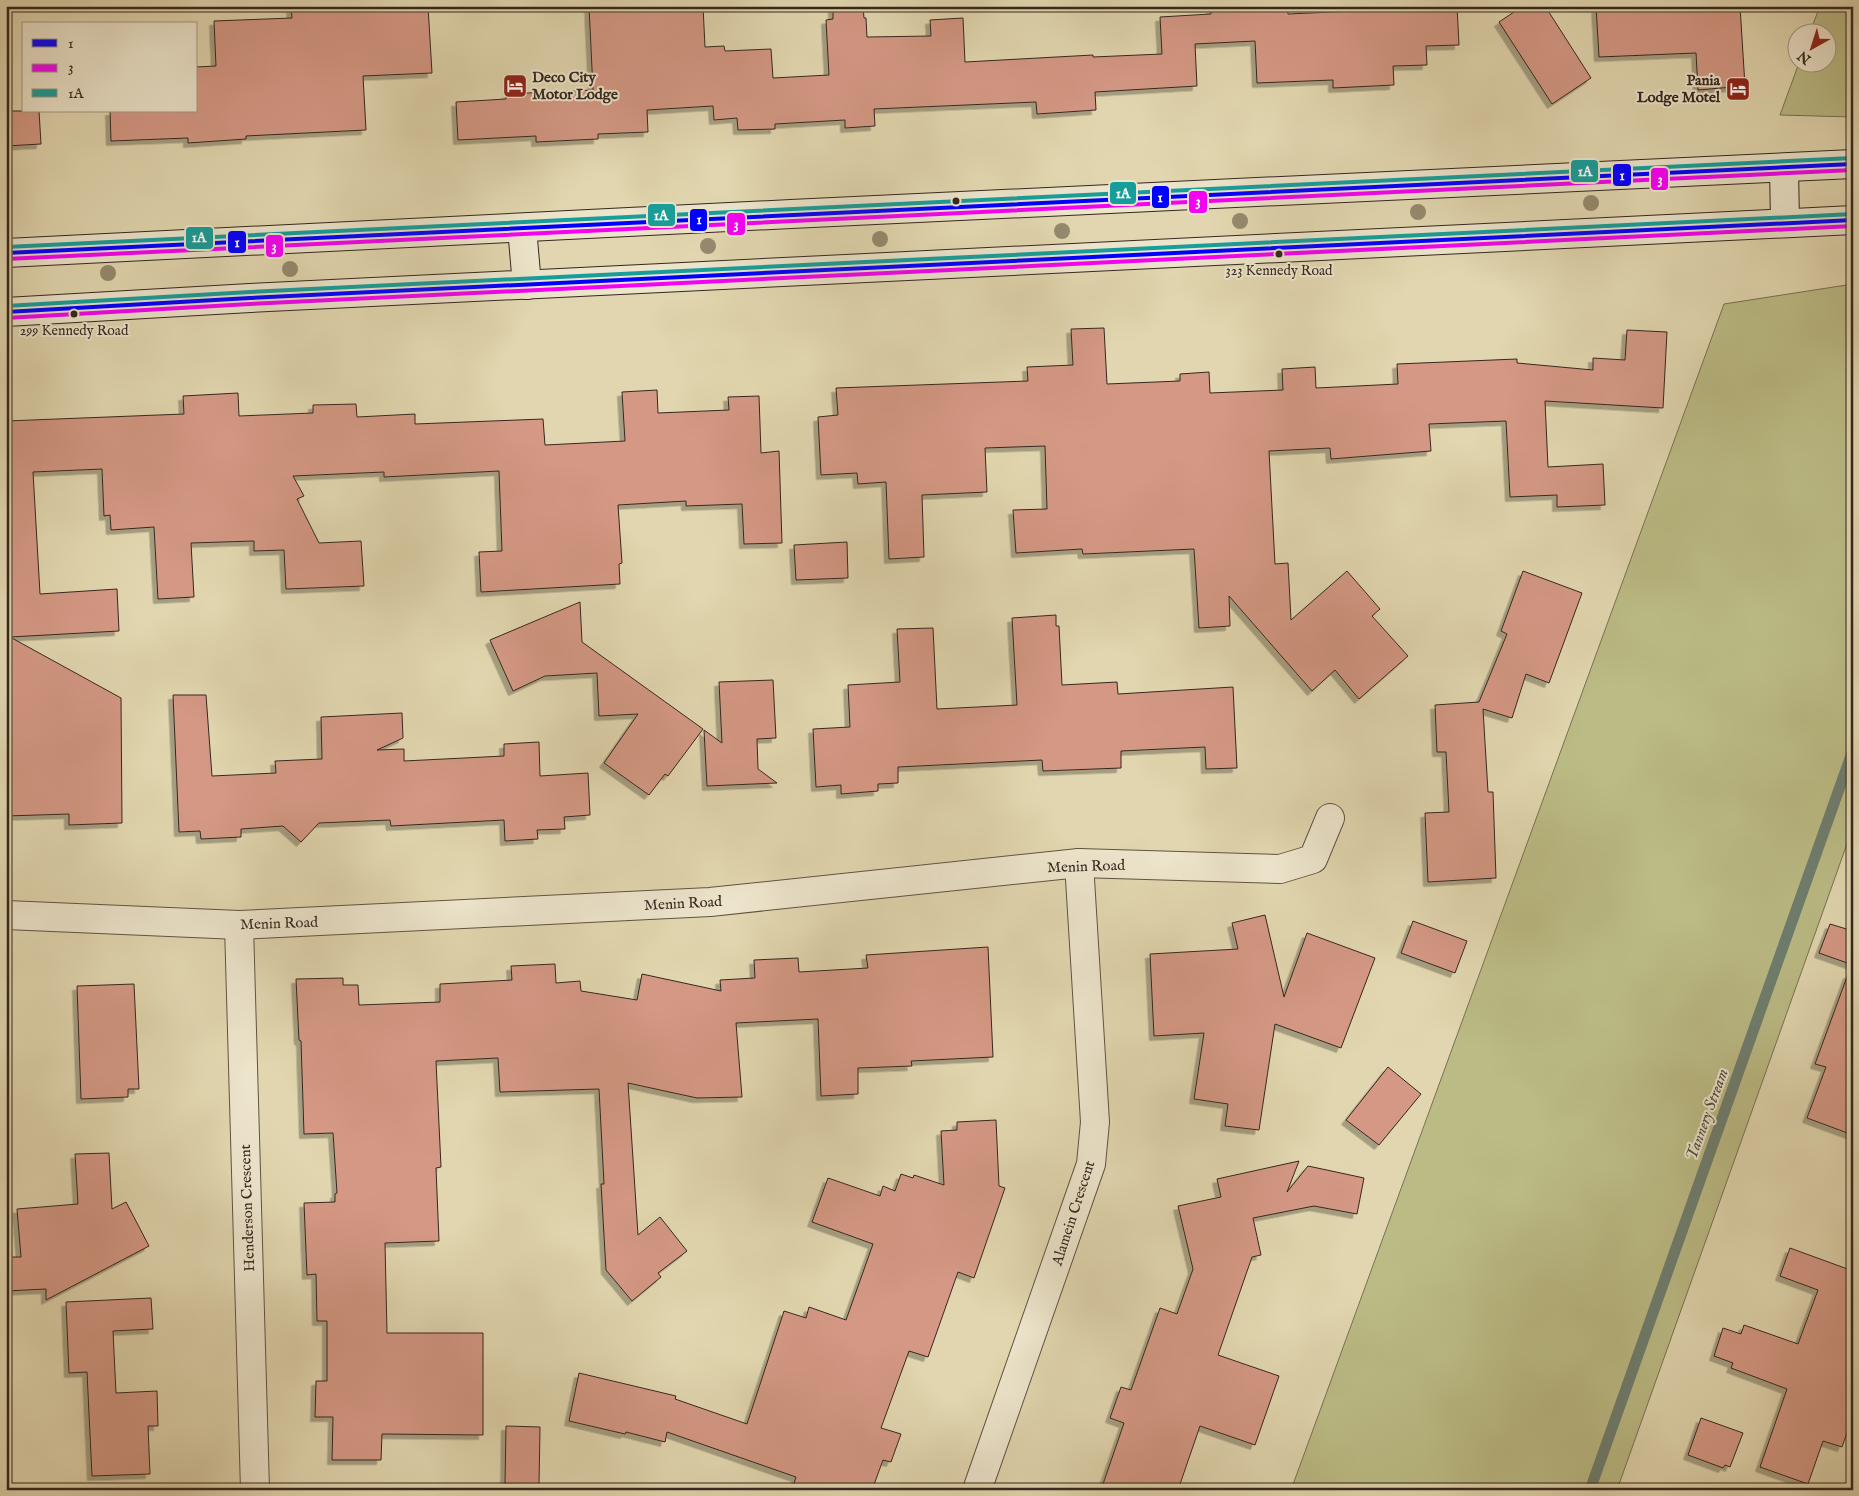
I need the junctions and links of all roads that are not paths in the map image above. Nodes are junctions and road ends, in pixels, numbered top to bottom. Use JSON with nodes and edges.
{"nodes":[{"id":1,"x":1853,"y":164,"type":"edge"},
{"id":2,"x":1784,"y":168,"type":"junction"},
{"id":3,"x":1853,"y":220,"type":"edge"},
{"id":4,"x":1785,"y":223,"type":"junction"},
{"id":5,"x":522,"y":228,"type":"junction"},
{"id":6,"x":6,"y":253,"type":"edge"},
{"id":7,"x":527,"y":285,"type":"junction"},
{"id":8,"x":6,"y":312,"type":"edge"},
{"id":9,"x":1330,"y":818,"type":"dead end"},
{"id":10,"x":1079,"y":863,"type":"junction"},
{"id":11,"x":6,"y":915,"type":"edge"},
{"id":12,"x":240,"y":925,"type":"junction"},
{"id":13,"x":255,"y":1490,"type":"edge"},
{"id":14,"x":976,"y":1490,"type":"edge"}],
"edges":[{"from":1,"to":2,"type":"main road"},
{"from":2,"to":4,"type":"main road"},
{"from":2,"to":5,"type":"main road"},
{"from":3,"to":4,"type":"main road"},
{"from":4,"to":7,"type":"main road"},
{"from":5,"to":6,"type":"main road"},
{"from":5,"to":7,"type":"main road"},
{"from":7,"to":8,"type":"main road"},
{"from":9,"to":10,"type":"main road","name":"Menin Road"},
{"from":10,"to":12,"type":"main road","name":"Menin Road"},
{"from":10,"to":14,"type":"main road","name":"Alamein Crescent"},
{"from":11,"to":12,"type":"main road","name":"Menin Road"},
{"from":12,"to":13,"type":"main road","name":"Henderson Crescent"}]}
